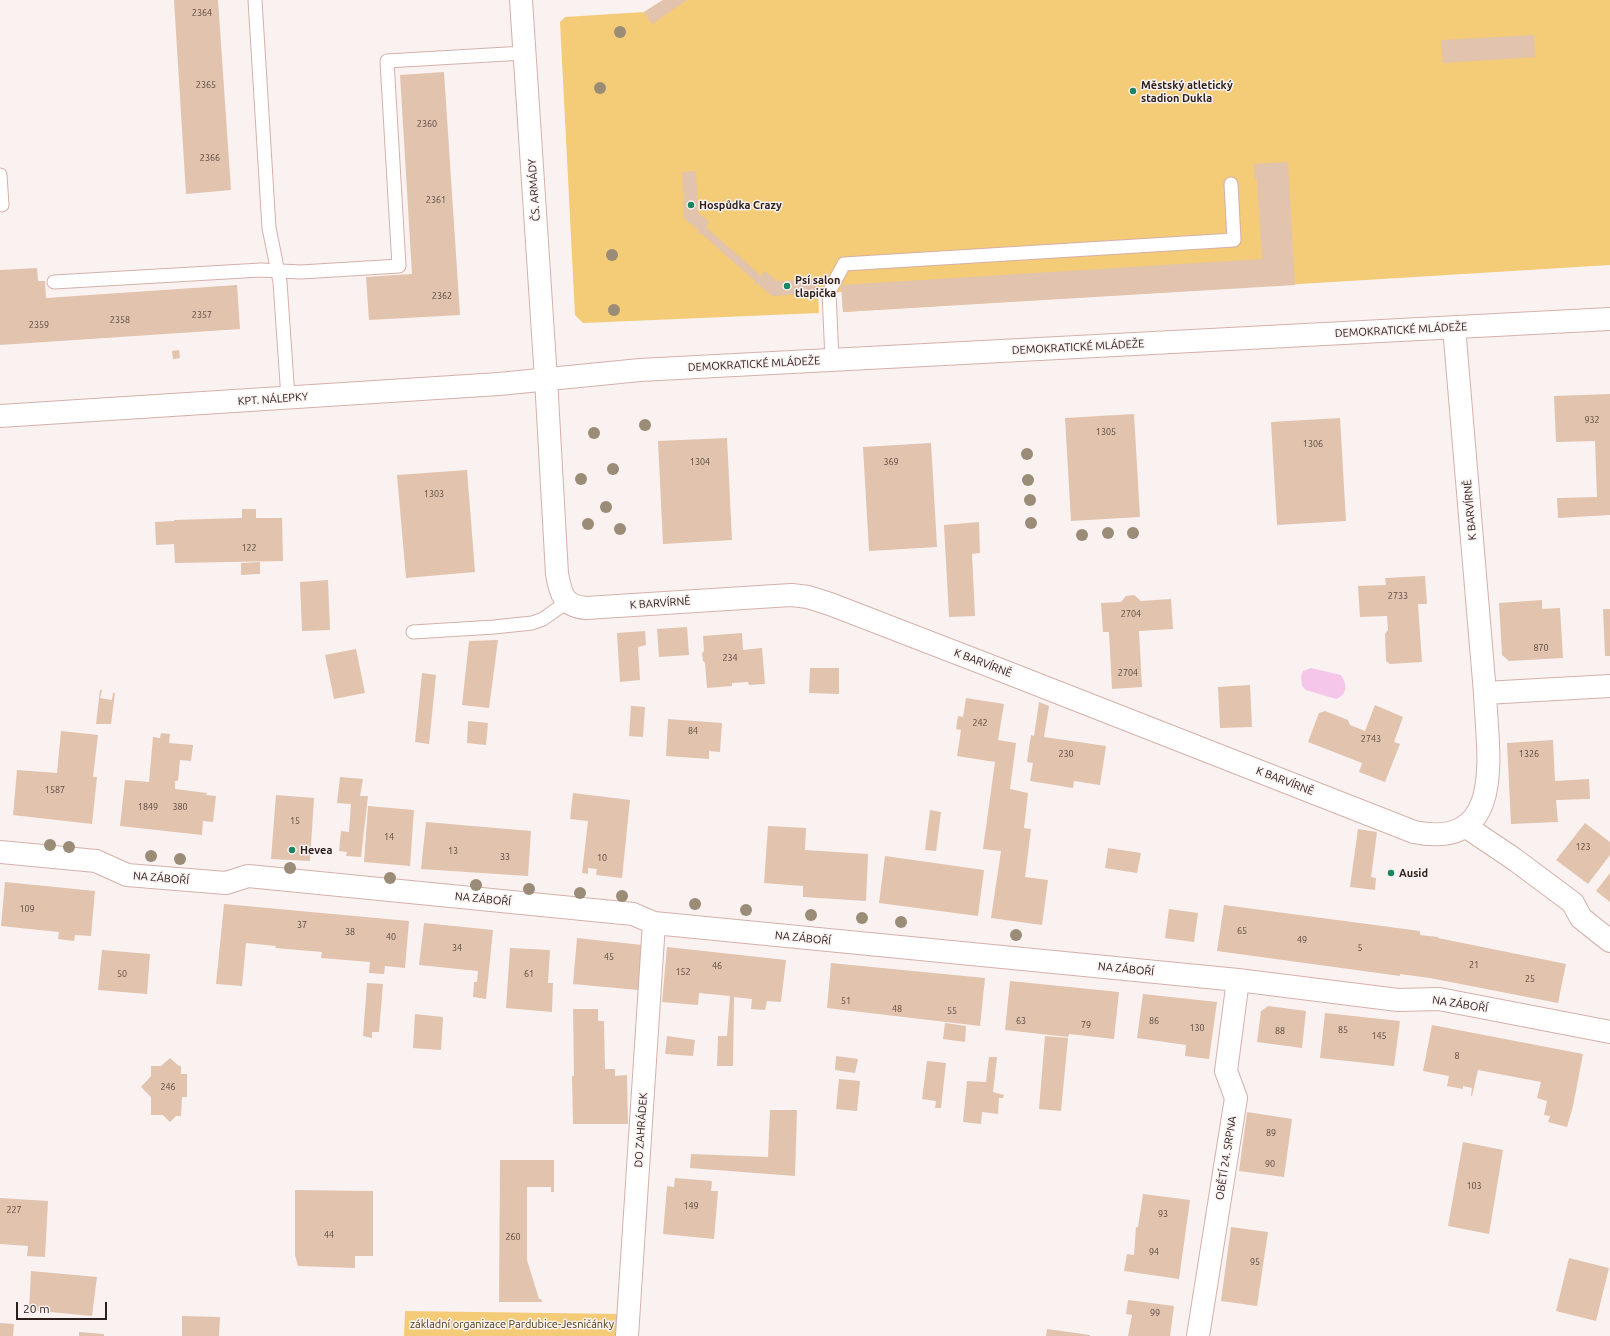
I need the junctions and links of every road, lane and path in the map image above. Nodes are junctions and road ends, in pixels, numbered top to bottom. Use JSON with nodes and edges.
{"nodes":[{"id":1,"x":256,"y":0,"type":"edge"},
{"id":2,"x":521,"y":0,"type":"edge"},
{"id":3,"x":524,"y":53,"type":"junction"},
{"id":4,"x":0,"y":175,"type":"edge"},
{"id":5,"x":1231,"y":184,"type":"dead end"},
{"id":6,"x":2,"y":205,"type":"dead end"},
{"id":7,"x":278,"y":271,"type":"junction"},
{"id":8,"x":54,"y":282,"type":"dead end"},
{"id":9,"x":1610,"y":319,"type":"edge"},
{"id":10,"x":1454,"y":327,"type":"junction"},
{"id":11,"x":832,"y":360,"type":"junction"},
{"id":12,"x":546,"y":379,"type":"junction"},
{"id":13,"x":288,"y":398,"type":"junction"},
{"id":14,"x":0,"y":416,"type":"edge"},
{"id":15,"x":567,"y":602,"type":"junction"},
{"id":16,"x":413,"y":632,"type":"dead end"},
{"id":17,"x":1610,"y":686,"type":"edge"},
{"id":18,"x":1485,"y":693,"type":"junction"},
{"id":19,"x":1465,"y":826,"type":"junction"},
{"id":20,"x":0,"y":852,"type":"edge"},
{"id":21,"x":654,"y":923,"type":"junction"},
{"id":22,"x":1610,"y":941,"type":"edge"},
{"id":23,"x":1238,"y":980,"type":"junction"},
{"id":24,"x":1610,"y":1032,"type":"edge"},
{"id":25,"x":627,"y":1336,"type":"edge"},
{"id":26,"x":1198,"y":1336,"type":"edge"}],
"edges":[{"from":1,"to":7,"type":"lane"},
{"from":2,"to":3,"type":"street","name":"ČS. ARMÁDY"},
{"from":3,"to":7,"type":"lane"},
{"from":3,"to":12,"type":"street","name":"ČS. ARMÁDY"},
{"from":4,"to":6,"type":"lane"},
{"from":5,"to":11,"type":"lane"},
{"from":7,"to":8,"type":"lane"},
{"from":7,"to":13,"type":"lane"},
{"from":9,"to":10,"type":"street","name":"DEMOKRATICKÉ MLÁDEŽE"},
{"from":10,"to":11,"type":"street","name":"DEMOKRATICKÉ MLÁDEŽE"},
{"from":10,"to":18,"type":"street","name":"K BARVÍRNĚ"},
{"from":11,"to":12,"type":"street","name":"DEMOKRATICKÉ MLÁDEŽE"},
{"from":12,"to":13,"type":"street","name":"KPT. NÁLEPKY"},
{"from":12,"to":15,"type":"street"},
{"from":13,"to":14,"type":"street","name":"KPT. NÁLEPKY"},
{"from":15,"to":16,"type":"lane"},
{"from":15,"to":19,"type":"street","name":"K BARVÍRNĚ"},
{"from":17,"to":18,"type":"street"},
{"from":18,"to":19,"type":"street","name":"K BARVÍRNĚ"},
{"from":19,"to":22,"type":"street"},
{"from":20,"to":21,"type":"street","name":"NA ZÁBOŘÍ"},
{"from":21,"to":23,"type":"street","name":"NA ZÁBOŘÍ"},
{"from":21,"to":25,"type":"street","name":"DO ZAHRÁDEK"},
{"from":23,"to":24,"type":"street","name":"NA ZÁBOŘÍ"},
{"from":23,"to":26,"type":"street","name":"OBĚTÍ 24. SRPNA"}]}
